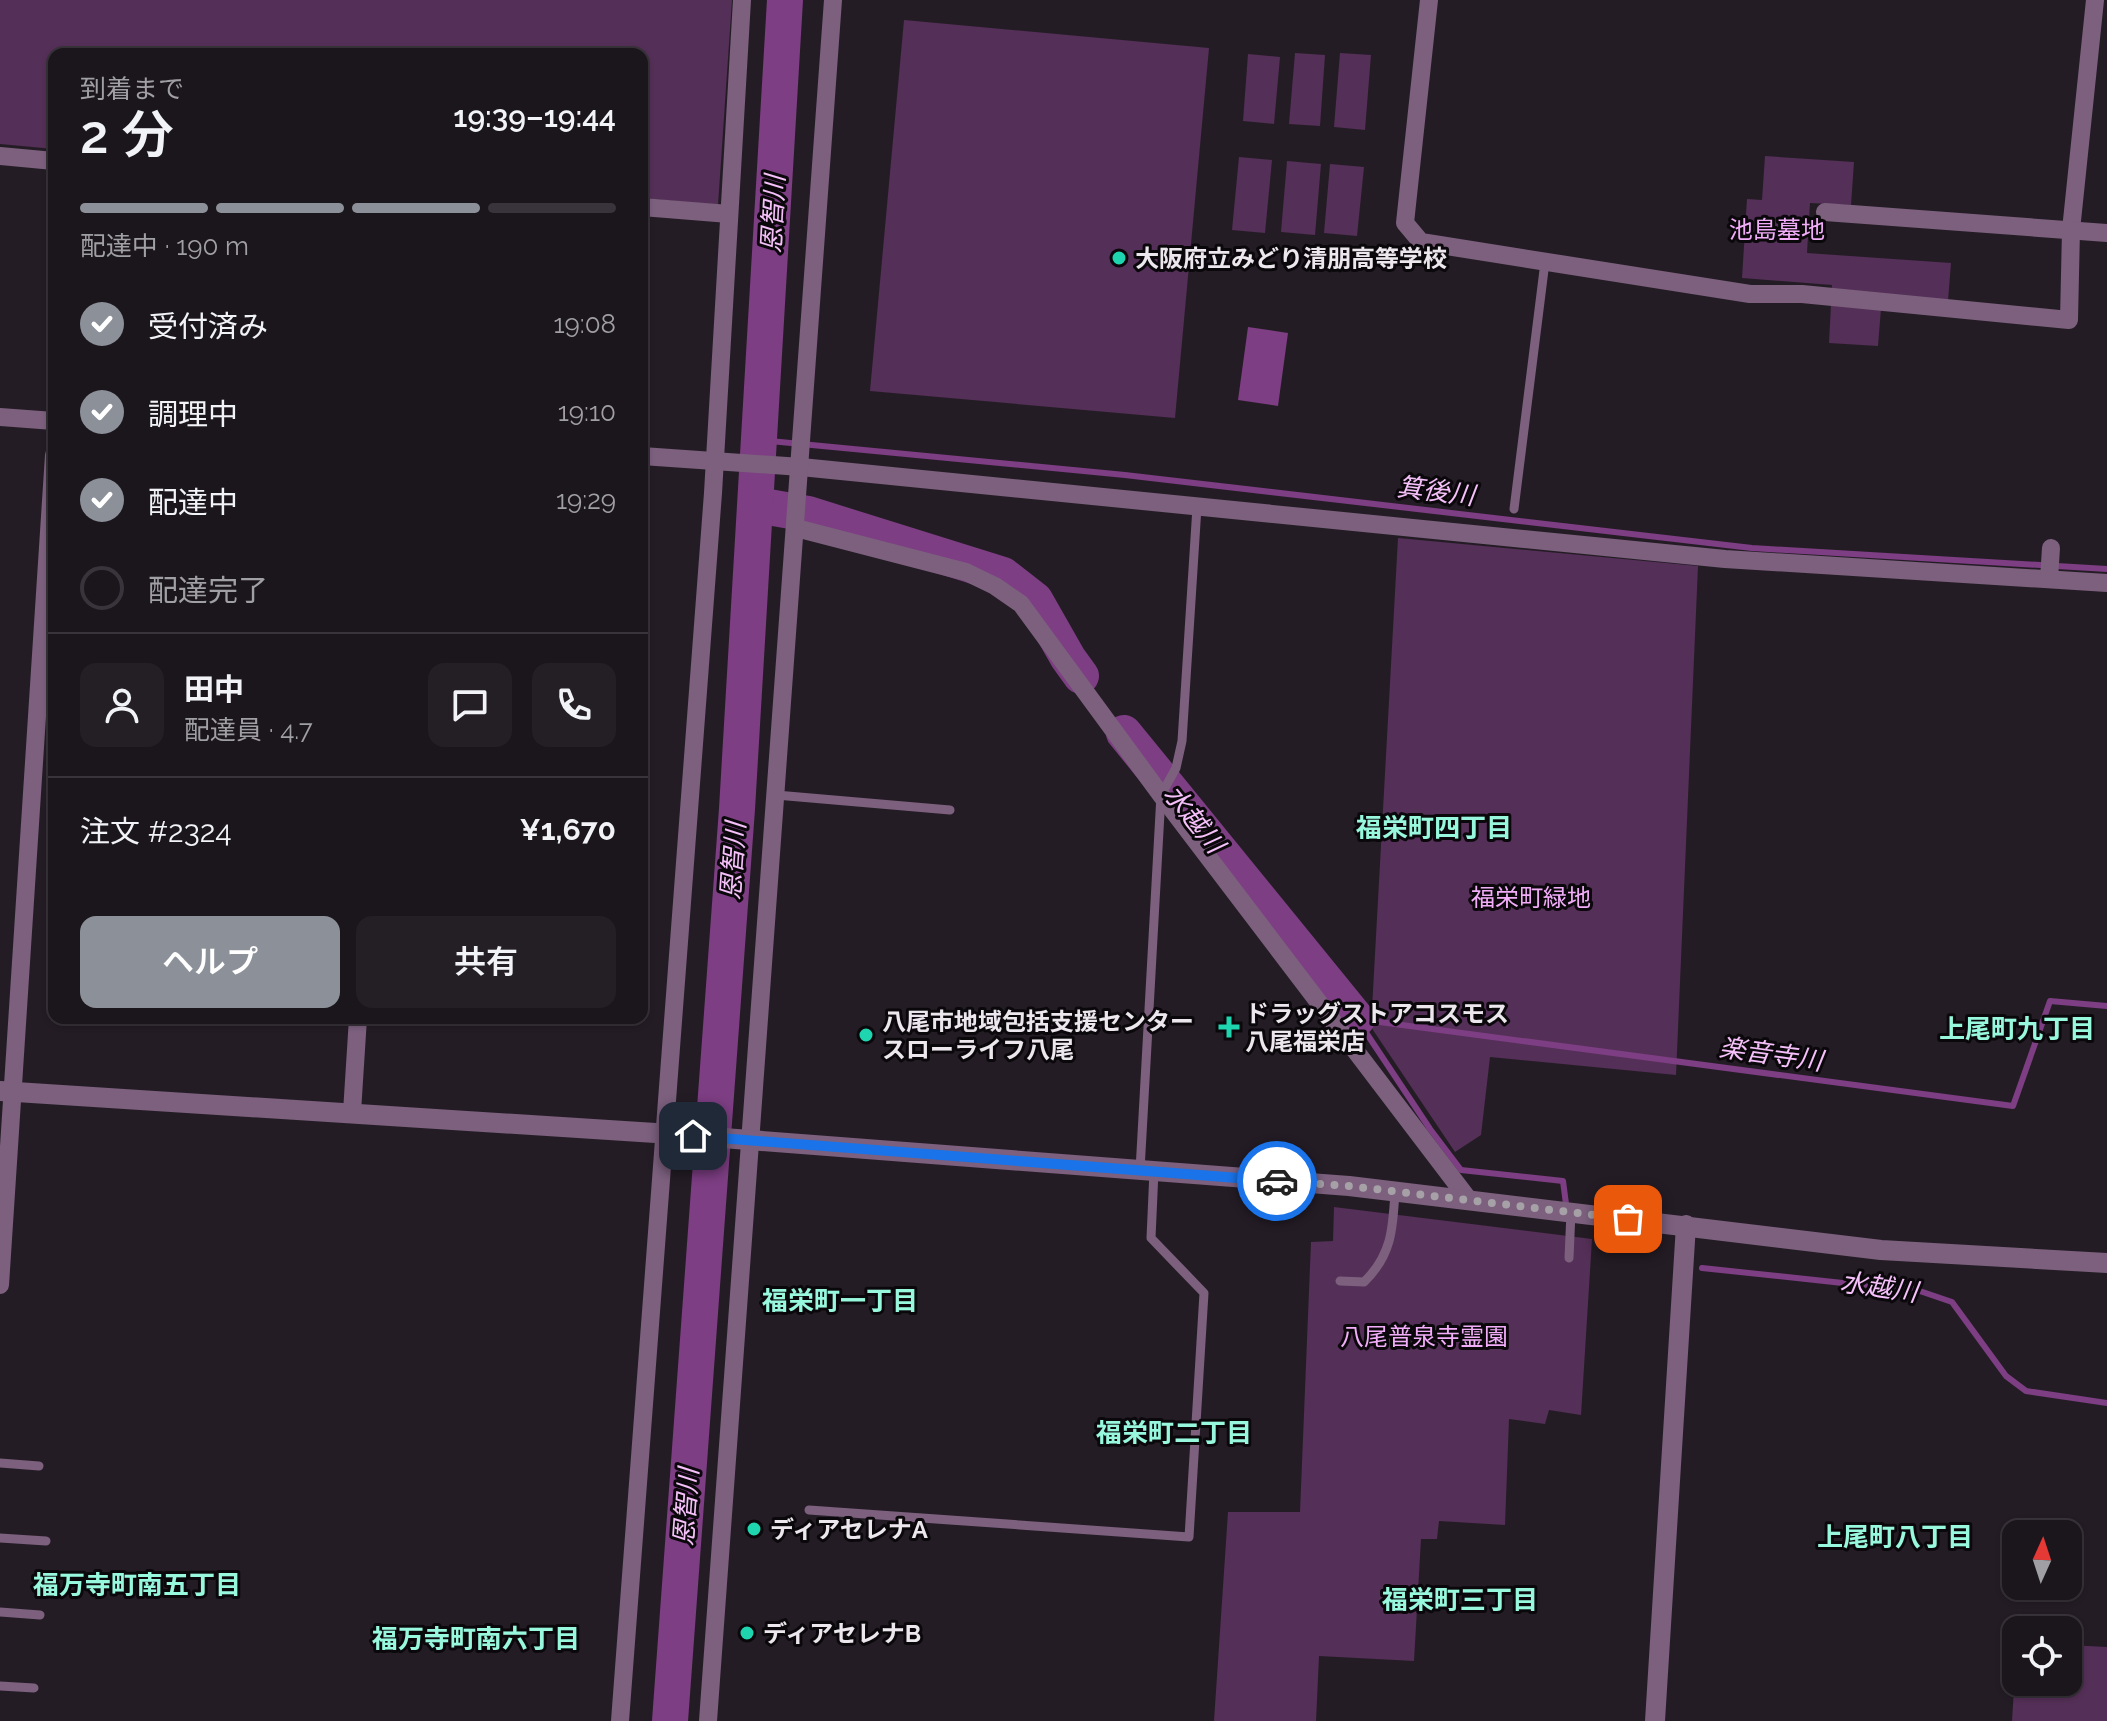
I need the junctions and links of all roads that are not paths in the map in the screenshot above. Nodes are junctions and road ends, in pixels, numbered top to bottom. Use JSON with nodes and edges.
{"nodes":[{"id":1,"x":742,"y":0,"type":"edge"},
{"id":2,"x":833,"y":0,"type":"edge"},
{"id":3,"x":1429,"y":0,"type":"edge"},
{"id":4,"x":2095,"y":0,"type":"edge"},
{"id":5,"x":0,"y":156,"type":"edge"},
{"id":6,"x":48,"y":160,"type":"edge"},
{"id":7,"x":648,"y":207,"type":"edge"},
{"id":8,"x":1825,"y":212,"type":"dead end"},
{"id":9,"x":729,"y":214,"type":"junction"},
{"id":10,"x":2071,"y":230,"type":"junction"},
{"id":11,"x":2107,"y":233,"type":"edge"},
{"id":12,"x":1545,"y":262,"type":"junction"},
{"id":13,"x":0,"y":417,"type":"edge"},
{"id":14,"x":48,"y":421,"type":"edge"},
{"id":15,"x":648,"y":456,"type":"edge"},
{"id":16,"x":716,"y":461,"type":"junction"},
{"id":17,"x":794,"y":467,"type":"junction"},
{"id":18,"x":1197,"y":507,"type":"junction"},
{"id":19,"x":1514,"y":509,"type":"dead end"},
{"id":20,"x":796,"y":525,"type":"junction"},
{"id":21,"x":48,"y":534,"type":"edge"},
{"id":22,"x":2051,"y":548,"type":"dead end"},
{"id":23,"x":2049,"y":579,"type":"junction"},
{"id":24,"x":2107,"y":583,"type":"edge"},
{"id":25,"x":1162,"y":792,"type":"junction"},
{"id":26,"x":776,"y":795,"type":"junction"},
{"id":27,"x":950,"y":810,"type":"dead end"},
{"id":28,"x":358,"y":1024,"type":"edge"},
{"id":29,"x":6,"y":1091,"type":"edge"},
{"id":30,"x":352,"y":1112,"type":"junction"},
{"id":31,"x":668,"y":1134,"type":"junction"},
{"id":32,"x":744,"y":1140,"type":"junction"},
{"id":33,"x":1147,"y":1170,"type":"junction"},
{"id":34,"x":4,"y":1183,"type":"edge"},
{"id":35,"x":1395,"y":1191,"type":"junction"},
{"id":36,"x":1469,"y":1200,"type":"junction"},
{"id":37,"x":1571,"y":1212,"type":"junction"},
{"id":38,"x":1686,"y":1225,"type":"junction"},
{"id":39,"x":2,"y":1231,"type":"edge"},
{"id":40,"x":1569,"y":1258,"type":"dead end"},
{"id":41,"x":2107,"y":1263,"type":"edge"},
{"id":42,"x":1340,"y":1281,"type":"dead end"},
{"id":43,"x":0,"y":1285,"type":"edge"},
{"id":44,"x":0,"y":1463,"type":"edge"},
{"id":45,"x":39,"y":1466,"type":"dead end"},
{"id":46,"x":809,"y":1510,"type":"dead end"},
{"id":47,"x":0,"y":1538,"type":"edge"},
{"id":48,"x":46,"y":1541,"type":"dead end"},
{"id":49,"x":0,"y":1612,"type":"edge"},
{"id":50,"x":40,"y":1615,"type":"dead end"},
{"id":51,"x":0,"y":1686,"type":"edge"},
{"id":52,"x":34,"y":1688,"type":"dead end"},
{"id":53,"x":620,"y":1721,"type":"edge"},
{"id":54,"x":708,"y":1721,"type":"edge"},
{"id":55,"x":1655,"y":1721,"type":"edge"}],
"edges":[{"from":1,"to":9,"type":"street"},
{"from":2,"to":17,"type":"street"},
{"from":3,"to":12,"type":"street"},
{"from":4,"to":10,"type":"street"},
{"from":5,"to":6,"type":"street"},
{"from":7,"to":9,"type":"street"},
{"from":8,"to":10,"type":"street"},
{"from":9,"to":16,"type":"street"},
{"from":10,"to":11,"type":"street"},
{"from":10,"to":12,"type":"street"},
{"from":12,"to":19,"type":"lane"},
{"from":13,"to":14,"type":"street"},
{"from":15,"to":16,"type":"street"},
{"from":16,"to":17,"type":"street"},
{"from":16,"to":31,"type":"street"},
{"from":17,"to":18,"type":"street"},
{"from":17,"to":20,"type":"street"},
{"from":18,"to":23,"type":"street"},
{"from":18,"to":25,"type":"lane"},
{"from":20,"to":25,"type":"street"},
{"from":20,"to":26,"type":"street"},
{"from":21,"to":29,"type":"street"},
{"from":22,"to":23,"type":"street"},
{"from":23,"to":24,"type":"street"},
{"from":25,"to":33,"type":"lane"},
{"from":25,"to":36,"type":"street"},
{"from":26,"to":27,"type":"lane"},
{"from":26,"to":32,"type":"street"},
{"from":28,"to":30,"type":"street"},
{"from":29,"to":30,"type":"street"},
{"from":29,"to":34,"type":"street"},
{"from":30,"to":31,"type":"street"},
{"from":31,"to":32,"type":"street"},
{"from":31,"to":53,"type":"street"},
{"from":32,"to":33,"type":"street"},
{"from":32,"to":54,"type":"street"},
{"from":33,"to":35,"type":"street"},
{"from":33,"to":46,"type":"lane"},
{"from":34,"to":39,"type":"street"},
{"from":35,"to":36,"type":"street"},
{"from":35,"to":42,"type":"lane"},
{"from":36,"to":37,"type":"street"},
{"from":37,"to":38,"type":"street"},
{"from":37,"to":40,"type":"lane"},
{"from":38,"to":41,"type":"street"},
{"from":38,"to":55,"type":"street"},
{"from":39,"to":43,"type":"street"},
{"from":44,"to":45,"type":"lane"},
{"from":47,"to":48,"type":"lane"},
{"from":49,"to":50,"type":"lane"},
{"from":51,"to":52,"type":"lane"}]}
